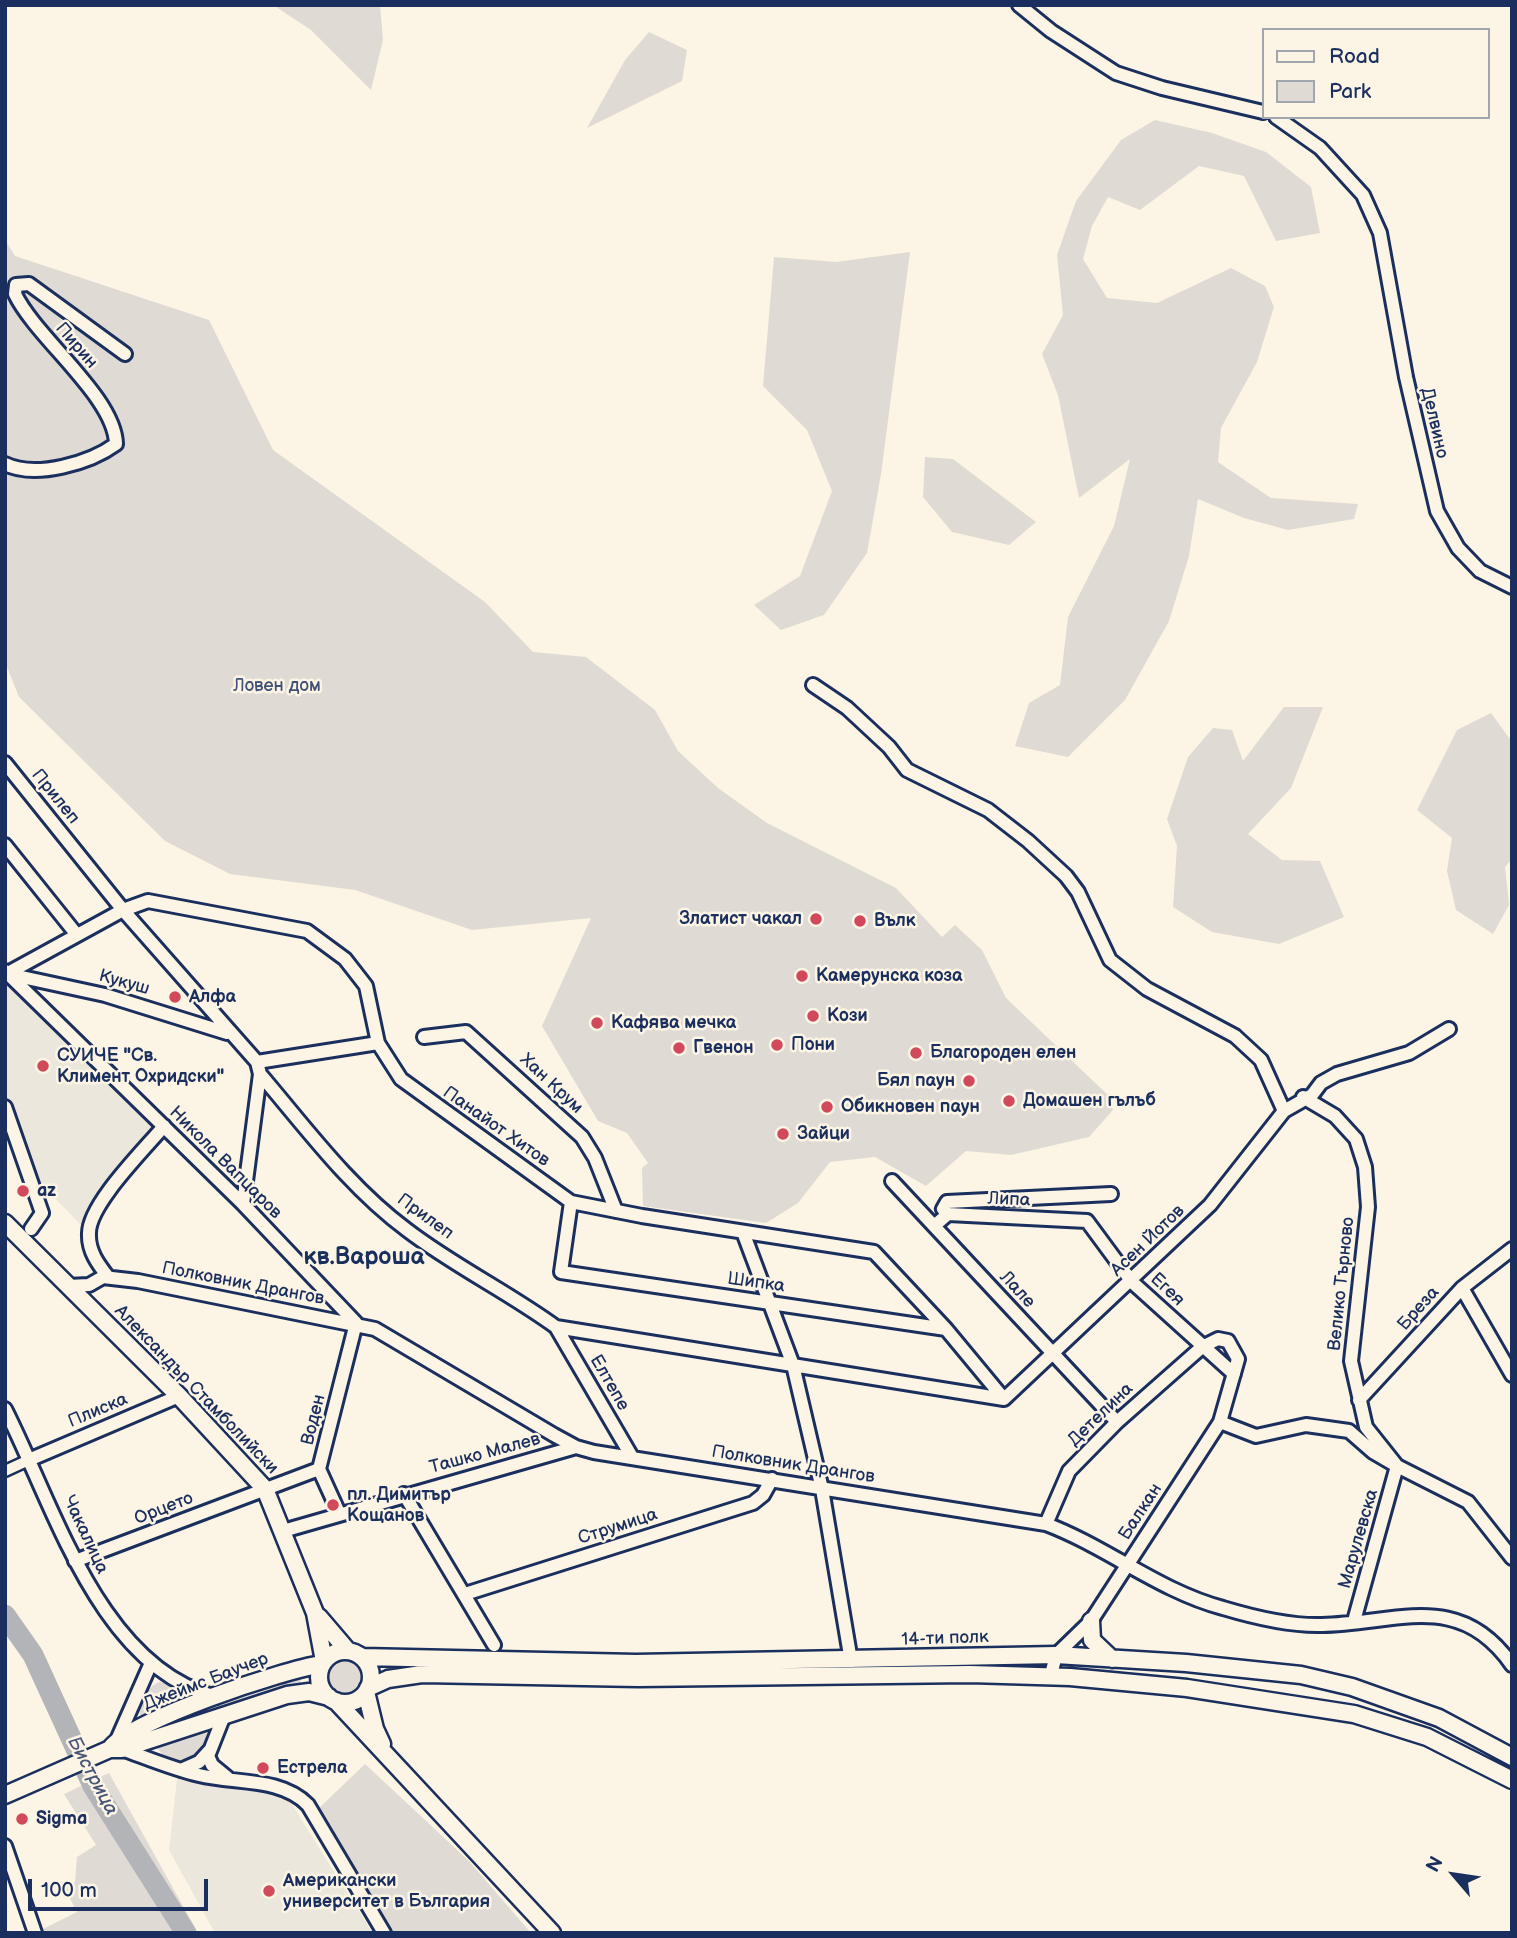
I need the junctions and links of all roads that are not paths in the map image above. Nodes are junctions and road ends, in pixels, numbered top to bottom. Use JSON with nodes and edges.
{"nodes":[{"id":1,"x":1019,"y":5,"type":"edge"},
{"id":2,"x":1262,"y":112,"type":"edge"},
{"id":3,"x":1279,"y":119,"type":"edge"},
{"id":4,"x":125,"y":354,"type":"dead end"},
{"id":5,"x":5,"y":464,"type":"edge"},
{"id":6,"x":1512,"y":587,"type":"edge"},
{"id":7,"x":813,"y":685,"type":"dead end"},
{"id":8,"x":5,"y":763,"type":"edge"},
{"id":9,"x":5,"y":845,"type":"edge"},
{"id":10,"x":123,"y":910,"type":"junction"},
{"id":11,"x":77,"y":935,"type":"junction"},
{"id":12,"x":6,"y":974,"type":"edge"},
{"id":13,"x":1449,"y":1029,"type":"dead end"},
{"id":14,"x":229,"y":1033,"type":"junction"},
{"id":15,"x":424,"y":1037,"type":"dead end"},
{"id":16,"x":378,"y":1043,"type":"junction"},
{"id":17,"x":259,"y":1068,"type":"junction"},
{"id":18,"x":1303,"y":1097,"type":"junction"},
{"id":19,"x":5,"y":1107,"type":"edge"},
{"id":20,"x":1284,"y":1111,"type":"junction"},
{"id":21,"x":164,"y":1126,"type":"junction"},
{"id":22,"x":892,"y":1181,"type":"dead end"},
{"id":23,"x":1111,"y":1194,"type":"dead end"},
{"id":24,"x":571,"y":1202,"type":"junction"},
{"id":25,"x":243,"y":1203,"type":"junction"},
{"id":26,"x":616,"y":1211,"type":"junction"},
{"id":27,"x":948,"y":1214,"type":"junction"},
{"id":28,"x":1087,"y":1221,"type":"joint"},
{"id":29,"x":5,"y":1223,"type":"edge"},
{"id":30,"x":934,"y":1226,"type":"junction"},
{"id":31,"x":31,"y":1229,"type":"dead end"},
{"id":32,"x":743,"y":1232,"type":"junction"},
{"id":33,"x":1512,"y":1249,"type":"edge"},
{"id":34,"x":108,"y":1277,"type":"junction"},
{"id":35,"x":1132,"y":1282,"type":"junction"},
{"id":36,"x":68,"y":1286,"type":"junction"},
{"id":37,"x":1462,"y":1288,"type":"junction"},
{"id":38,"x":768,"y":1302,"type":"junction"},
{"id":39,"x":356,"y":1323,"type":"junction"},
{"id":40,"x":556,"y":1327,"type":"junction"},
{"id":41,"x":946,"y":1329,"type":"junction"},
{"id":42,"x":1202,"y":1347,"type":"junction"},
{"id":43,"x":1054,"y":1354,"type":"junction"},
{"id":44,"x":793,"y":1365,"type":"junction"},
{"id":45,"x":1234,"y":1374,"type":"junction"},
{"id":46,"x":1512,"y":1375,"type":"edge"},
{"id":47,"x":179,"y":1395,"type":"junction"},
{"id":48,"x":1004,"y":1399,"type":"junction"},
{"id":49,"x":1359,"y":1400,"type":"junction"},
{"id":50,"x":5,"y":1409,"type":"edge"},
{"id":51,"x":1117,"y":1422,"type":"junction"},
{"id":52,"x":1220,"y":1422,"type":"junction"},
{"id":53,"x":576,"y":1447,"type":"junction"},
{"id":54,"x":632,"y":1457,"type":"junction"},
{"id":55,"x":31,"y":1459,"type":"junction"},
{"id":56,"x":1397,"y":1466,"type":"junction"},
{"id":57,"x":319,"y":1469,"type":"junction"},
{"id":58,"x":5,"y":1471,"type":"edge"},
{"id":59,"x":772,"y":1479,"type":"junction"},
{"id":60,"x":265,"y":1489,"type":"junction"},
{"id":61,"x":822,"y":1489,"type":"junction"},
{"id":62,"x":404,"y":1494,"type":"junction"},
{"id":63,"x":339,"y":1513,"type":"junction"},
{"id":64,"x":1045,"y":1524,"type":"junction"},
{"id":65,"x":283,"y":1531,"type":"junction"},
{"id":66,"x":1512,"y":1558,"type":"edge"},
{"id":67,"x":75,"y":1561,"type":"junction"},
{"id":68,"x":1127,"y":1567,"type":"junction"},
{"id":69,"x":465,"y":1594,"type":"junction"},
{"id":70,"x":314,"y":1613,"type":"junction"},
{"id":71,"x":1354,"y":1620,"type":"junction"},
{"id":72,"x":1091,"y":1622,"type":"junction"},
{"id":73,"x":494,"y":1645,"type":"dead end"},
{"id":74,"x":355,"y":1654,"type":"junction"},
{"id":75,"x":1056,"y":1655,"type":"junction"},
{"id":76,"x":1112,"y":1659,"type":"junction"},
{"id":77,"x":851,"y":1661,"type":"junction"},
{"id":78,"x":323,"y":1662,"type":"junction"},
{"id":79,"x":151,"y":1663,"type":"junction"},
{"id":80,"x":1512,"y":1665,"type":"edge"},
{"id":81,"x":1051,"y":1675,"type":"junction"},
{"id":82,"x":183,"y":1683,"type":"junction"},
{"id":83,"x":367,"y":1690,"type":"junction"},
{"id":84,"x":137,"y":1695,"type":"junction"},
{"id":85,"x":216,"y":1697,"type":"junction"},
{"id":86,"x":333,"y":1699,"type":"junction"},
{"id":87,"x":223,"y":1718,"type":"junction"},
{"id":88,"x":144,"y":1734,"type":"junction"},
{"id":89,"x":116,"y":1746,"type":"junction"},
{"id":90,"x":209,"y":1751,"type":"junction"},
{"id":91,"x":1512,"y":1757,"type":"edge"},
{"id":92,"x":391,"y":1762,"type":"junction"},
{"id":93,"x":175,"y":1768,"type":"junction"},
{"id":94,"x":1512,"y":1780,"type":"edge"},
{"id":95,"x":232,"y":1782,"type":"junction"},
{"id":96,"x":5,"y":1795,"type":"edge"},
{"id":97,"x":5,"y":1846,"type":"edge"},
{"id":98,"x":35,"y":1933,"type":"edge"},
{"id":99,"x":383,"y":1933,"type":"edge"},
{"id":100,"x":552,"y":1933,"type":"edge"}],
"edges":[{"from":1,"to":2,"type":"street"},
{"from":3,"to":6,"type":"street","name":"Делвино"},
{"from":4,"to":5,"type":"street","name":"Пирин"},
{"from":7,"to":20,"type":"street"},
{"from":8,"to":10,"type":"street","name":"Прилеп"},
{"from":9,"to":11,"type":"street"},
{"from":10,"to":11,"type":"street","name":"Панайот Хитов"},
{"from":10,"to":14,"type":"street","name":"Прилеп"},
{"from":10,"to":16,"type":"street","name":"Панайот Хитов"},
{"from":11,"to":12,"type":"street","name":"Панайот Хитов"},
{"from":12,"to":14,"type":"street","name":"Кукуш"},
{"from":12,"to":21,"type":"street","name":"Никола Вапцаров"},
{"from":13,"to":18,"type":"street","name":"Асен Йотов"},
{"from":14,"to":17,"type":"street","name":"Прилеп"},
{"from":15,"to":26,"type":"street","name":"Хан Крум"},
{"from":16,"to":17,"type":"street"},
{"from":16,"to":24,"type":"street","name":"Панайот Хитов"},
{"from":17,"to":25,"type":"street"},
{"from":17,"to":40,"type":"street","name":"Прилеп"},
{"from":18,"to":20,"type":"street","name":"Асен Йотов"},
{"from":18,"to":49,"type":"street","name":"Велико Търново"},
{"from":19,"to":31,"type":"street"},
{"from":20,"to":35,"type":"street","name":"Асен Йотов"},
{"from":21,"to":25,"type":"street","name":"Никола Вапцаров"},
{"from":21,"to":34,"type":"street"},
{"from":22,"to":30,"type":"street","name":"Лале"},
{"from":23,"to":27,"type":"street"},
{"from":24,"to":26,"type":"street","name":"Панайот Хитов"},
{"from":24,"to":38,"type":"street","name":"Шипка"},
{"from":25,"to":39,"type":"street","name":"Никола Вапцаров"},
{"from":26,"to":32,"type":"street","name":"Панайот Хитов"},
{"from":27,"to":28,"type":"street","name":"Липа"},
{"from":27,"to":30,"type":"street"},
{"from":28,"to":35,"type":"street","name":"Егея"},
{"from":29,"to":36,"type":"street","name":"Александър Стамболийски"},
{"from":30,"to":43,"type":"street","name":"Лале"},
{"from":32,"to":38,"type":"street"},
{"from":32,"to":41,"type":"street","name":"Панайот Хитов"},
{"from":33,"to":37,"type":"street","name":"Бреза"},
{"from":34,"to":36,"type":"street","name":"Полковник Дрангов"},
{"from":34,"to":39,"type":"street","name":"Полковник Дрангов"},
{"from":35,"to":42,"type":"street","name":"Егея"},
{"from":35,"to":43,"type":"street","name":"Асен Йотов"},
{"from":36,"to":47,"type":"street","name":"Александър Стамболийски"},
{"from":37,"to":46,"type":"street"},
{"from":37,"to":49,"type":"street","name":"Бреза"},
{"from":38,"to":41,"type":"street","name":"Шипка"},
{"from":38,"to":44,"type":"street"},
{"from":39,"to":53,"type":"street","name":"Полковник Дрангов"},
{"from":39,"to":57,"type":"street","name":"Воден"},
{"from":40,"to":44,"type":"street","name":"Прилеп"},
{"from":40,"to":54,"type":"street","name":"Елтепе"},
{"from":41,"to":48,"type":"street","name":"Панайот Хитов"},
{"from":42,"to":45,"type":"street","name":"Егея"},
{"from":42,"to":45,"type":"street"},
{"from":42,"to":51,"type":"street","name":"Детелина"},
{"from":43,"to":48,"type":"street","name":"Асен Йотов"},
{"from":43,"to":51,"type":"street","name":"Лале"},
{"from":44,"to":48,"type":"street","name":"Прилеп"},
{"from":44,"to":61,"type":"street"},
{"from":45,"to":52,"type":"street","name":"Балкан"},
{"from":47,"to":55,"type":"street","name":"Плиска"},
{"from":47,"to":60,"type":"street","name":"Александър Стамболийски"},
{"from":49,"to":56,"type":"street","name":"Велико Търново"},
{"from":50,"to":55,"type":"street","name":"Чакалица"},
{"from":51,"to":64,"type":"street","name":"Детелина"},
{"from":52,"to":56,"type":"street"},
{"from":52,"to":68,"type":"street","name":"Балкан"},
{"from":53,"to":54,"type":"street","name":"Полковник Дрангов"},
{"from":53,"to":62,"type":"street","name":"Ташко Малев"},
{"from":54,"to":59,"type":"street","name":"Полковник Дрангов"},
{"from":55,"to":58,"type":"street"},
{"from":55,"to":67,"type":"street","name":"Чакалица"},
{"from":56,"to":66,"type":"street","name":"Велико Търново"},
{"from":56,"to":71,"type":"street","name":"Марулевска"},
{"from":57,"to":60,"type":"street","name":"Воден"},
{"from":57,"to":63,"type":"street"},
{"from":59,"to":61,"type":"street","name":"Полковник Дрангов"},
{"from":59,"to":69,"type":"street","name":"Струмица"},
{"from":60,"to":65,"type":"street","name":"Александър Стамболийски"},
{"from":60,"to":67,"type":"street","name":"Орцето"},
{"from":61,"to":64,"type":"street","name":"Полковник Дрангов"},
{"from":61,"to":77,"type":"street"},
{"from":62,"to":63,"type":"street","name":"Ташко Малев"},
{"from":62,"to":69,"type":"street"},
{"from":63,"to":65,"type":"street","name":"Ташко Малев"},
{"from":64,"to":68,"type":"street","name":"Полковник Дрангов"},
{"from":65,"to":70,"type":"street","name":"Александър Стамболийски"},
{"from":67,"to":79,"type":"street","name":"Чакалица"},
{"from":68,"to":71,"type":"street","name":"Полковник Дрангов"},
{"from":68,"to":72,"type":"street","name":"Балкан"},
{"from":69,"to":73,"type":"street"},
{"from":70,"to":74,"type":"street","name":"Александър Стамболийски"},
{"from":70,"to":78,"type":"street","name":"Александър Стамболийски"},
{"from":71,"to":80,"type":"street","name":"Полковник Дрангов"},
{"from":72,"to":75,"type":"street","name":"Балкан"},
{"from":72,"to":76,"type":"street"},
{"from":74,"to":77,"type":"street","name":"14-ти полк"},
{"from":74,"to":78,"type":"street"},
{"from":74,"to":83,"type":"street"},
{"from":75,"to":76,"type":"street","name":"14-ти полк"},
{"from":75,"to":77,"type":"street","name":"14-ти полк"},
{"from":75,"to":81,"type":"street"},
{"from":76,"to":91,"type":"street","name":"14-ти полк"},
{"from":78,"to":85,"type":"street","name":"Джеймс Баучер"},
{"from":78,"to":86,"type":"street"},
{"from":79,"to":82,"type":"street","name":"Чакалица"},
{"from":79,"to":84,"type":"street"},
{"from":81,"to":83,"type":"street","name":"14-ти полк"},
{"from":81,"to":94,"type":"street","name":"14-ти полк"},
{"from":82,"to":84,"type":"street"},
{"from":82,"to":85,"type":"street","name":"Чакалица"},
{"from":83,"to":86,"type":"street"},
{"from":83,"to":92,"type":"street"},
{"from":84,"to":88,"type":"street"},
{"from":84,"to":89,"type":"street"},
{"from":85,"to":88,"type":"street","name":"Джеймс Баучер"},
{"from":86,"to":87,"type":"street","name":"Джеймс Баучер"},
{"from":86,"to":92,"type":"street"},
{"from":87,"to":88,"type":"street","name":"Джеймс Баучер"},
{"from":87,"to":90,"type":"street"},
{"from":88,"to":89,"type":"street","name":"Джеймс Баучер"},
{"from":88,"to":93,"type":"street"},
{"from":89,"to":93,"type":"street"},
{"from":89,"to":96,"type":"street","name":"Джеймс Баучер"},
{"from":90,"to":93,"type":"street"},
{"from":90,"to":95,"type":"street"},
{"from":92,"to":100,"type":"street"},
{"from":93,"to":95,"type":"street"},
{"from":95,"to":99,"type":"street"},
{"from":97,"to":98,"type":"street"}]}
